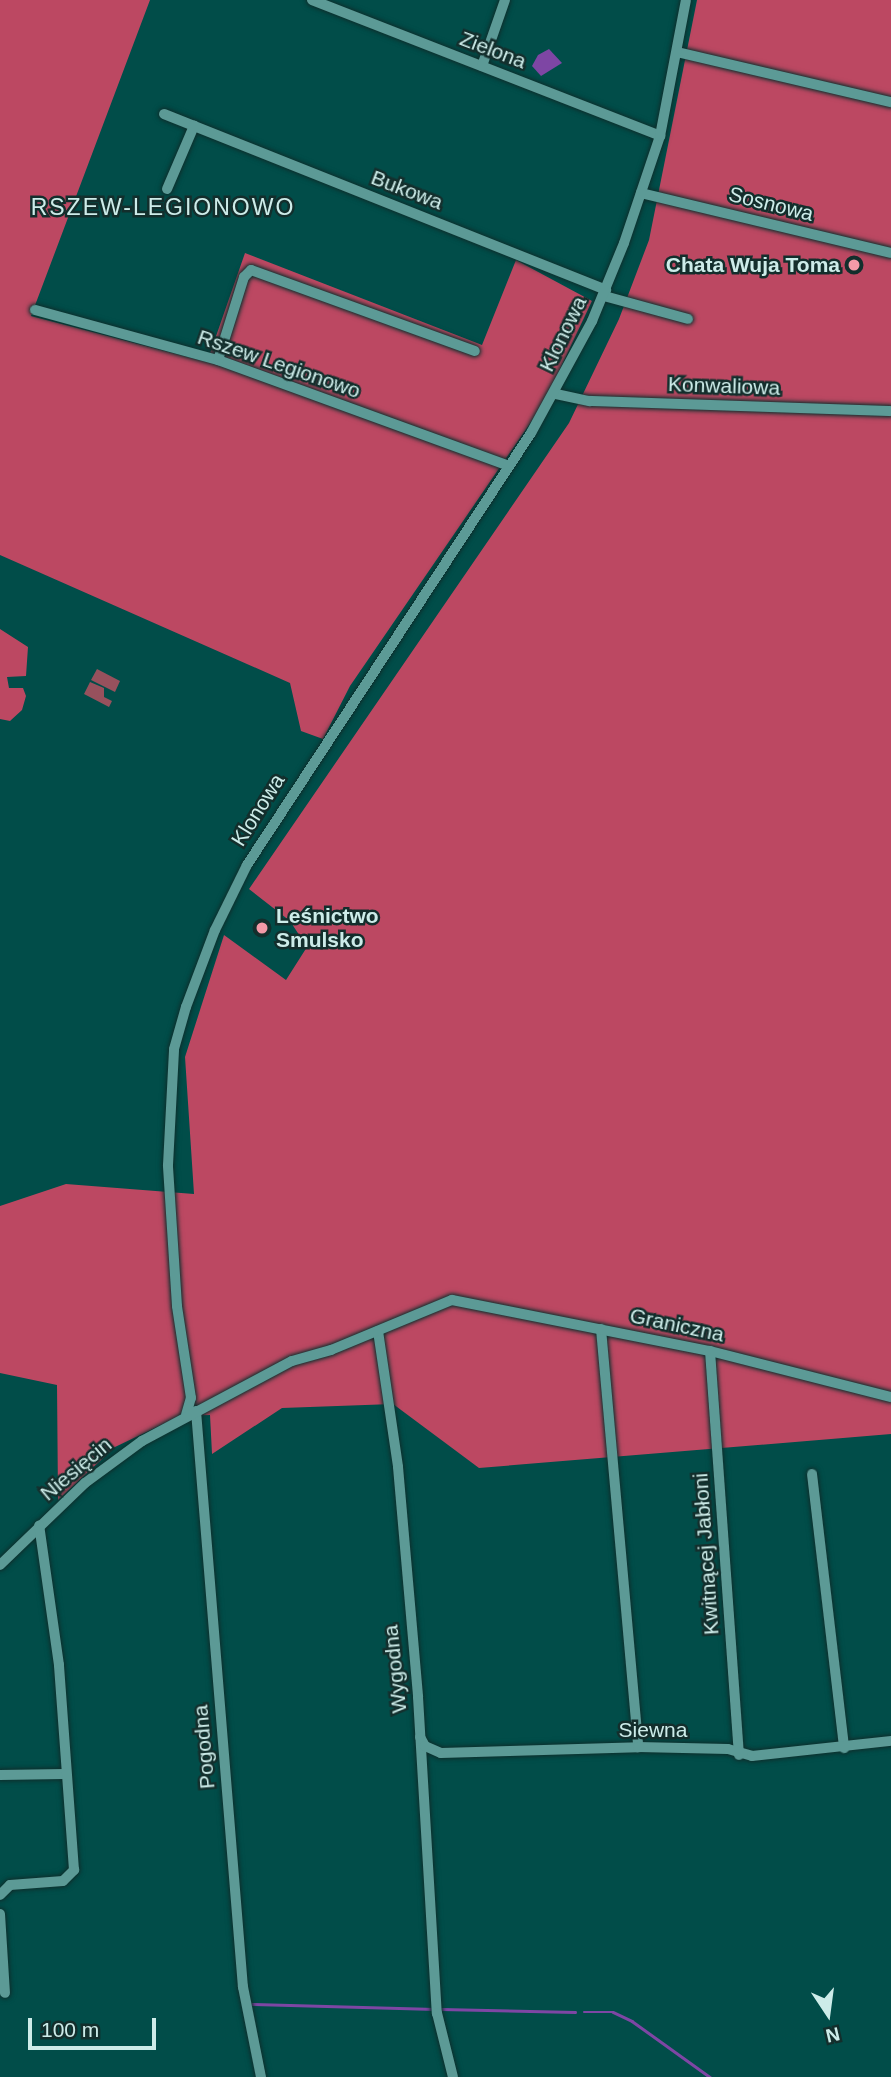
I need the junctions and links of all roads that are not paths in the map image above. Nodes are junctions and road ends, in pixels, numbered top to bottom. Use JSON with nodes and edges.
{"nodes":[{"id":1,"x":312,"y":0,"type":"edge"},
{"id":2,"x":505,"y":0,"type":"edge"},
{"id":3,"x":686,"y":0,"type":"edge"},
{"id":4,"x":326,"y":2,"type":"edge"},
{"id":5,"x":677,"y":52,"type":"junction"},
{"id":6,"x":482,"y":66,"type":"junction"},
{"id":7,"x":891,"y":102,"type":"edge"},
{"id":8,"x":164,"y":114,"type":"dead end"},
{"id":9,"x":194,"y":126,"type":"junction"},
{"id":10,"x":660,"y":136,"type":"junction"},
{"id":11,"x":167,"y":189,"type":"dead end"},
{"id":12,"x":641,"y":193,"type":"junction"},
{"id":13,"x":891,"y":253,"type":"edge"},
{"id":14,"x":605,"y":293,"type":"junction"},
{"id":15,"x":35,"y":310,"type":"dead end"},
{"id":16,"x":688,"y":318,"type":"dead end"},
{"id":17,"x":475,"y":351,"type":"dead end"},
{"id":18,"x":218,"y":360,"type":"junction"},
{"id":19,"x":556,"y":394,"type":"junction"},
{"id":20,"x":891,"y":411,"type":"edge"},
{"id":21,"x":507,"y":466,"type":"junction"},
{"id":22,"x":452,"y":1300,"type":"joint"},
{"id":23,"x":601,"y":1329,"type":"junction"},
{"id":24,"x":378,"y":1331,"type":"junction"},
{"id":25,"x":710,"y":1351,"type":"junction"},
{"id":26,"x":891,"y":1397,"type":"edge"},
{"id":27,"x":191,"y":1413,"type":"junction"},
{"id":28,"x":812,"y":1474,"type":"dead end"},
{"id":29,"x":39,"y":1525,"type":"junction"},
{"id":30,"x":0,"y":1565,"type":"edge"},
{"id":31,"x":420,"y":1737,"type":"junction"},
{"id":32,"x":891,"y":1741,"type":"edge"},
{"id":33,"x":638,"y":1747,"type":"junction"},
{"id":34,"x":844,"y":1748,"type":"junction"},
{"id":35,"x":739,"y":1755,"type":"junction"},
{"id":36,"x":64,"y":1774,"type":"junction"},
{"id":37,"x":0,"y":1775,"type":"edge"},
{"id":38,"x":0,"y":1895,"type":"edge"},
{"id":39,"x":0,"y":1914,"type":"edge"},
{"id":40,"x":5,"y":1993,"type":"dead end"},
{"id":41,"x":261,"y":2077,"type":"edge"},
{"id":42,"x":453,"y":2077,"type":"edge"}],
"edges":[{"from":1,"to":4,"type":"street","name":"Zielona"},
{"from":2,"to":6,"type":"street"},
{"from":3,"to":5,"type":"street","name":"Klonowa"},
{"from":4,"to":6,"type":"street","name":"Zielona"},
{"from":5,"to":7,"type":"street"},
{"from":5,"to":10,"type":"street","name":"Klonowa"},
{"from":6,"to":10,"type":"street","name":"Zielona"},
{"from":8,"to":9,"type":"street","name":"Bukowa"},
{"from":9,"to":11,"type":"street"},
{"from":9,"to":14,"type":"street","name":"Bukowa"},
{"from":10,"to":12,"type":"street","name":"Klonowa"},
{"from":12,"to":13,"type":"street","name":"Sosnowa"},
{"from":12,"to":14,"type":"street","name":"Klonowa"},
{"from":14,"to":16,"type":"street","name":"Klonowa"},
{"from":14,"to":19,"type":"street","name":"Klonowa"},
{"from":15,"to":18,"type":"street","name":"Rszew Legionowo"},
{"from":17,"to":18,"type":"street"},
{"from":18,"to":21,"type":"street","name":"Rszew Legionowo"},
{"from":19,"to":20,"type":"street","name":"Konwaliowa"},
{"from":19,"to":21,"type":"street","name":"Klonowa"},
{"from":21,"to":27,"type":"street","name":"Klonowa"},
{"from":22,"to":23,"type":"street","name":"Graniczna"},
{"from":22,"to":24,"type":"street","name":"Niesięcin"},
{"from":23,"to":25,"type":"street","name":"Graniczna"},
{"from":23,"to":33,"type":"street"},
{"from":24,"to":27,"type":"street","name":"Niesięcin"},
{"from":24,"to":31,"type":"street","name":"Wygodna"},
{"from":25,"to":26,"type":"street","name":"Graniczna"},
{"from":25,"to":35,"type":"street","name":"Kwitnącej Jabłoni"},
{"from":27,"to":29,"type":"street","name":"Niesięcin"},
{"from":27,"to":41,"type":"street","name":"Pogodna"},
{"from":28,"to":34,"type":"street"},
{"from":29,"to":30,"type":"street","name":"Niesięcin"},
{"from":29,"to":36,"type":"street"},
{"from":31,"to":33,"type":"street","name":"Siewna"},
{"from":31,"to":42,"type":"street","name":"Wygodna"},
{"from":32,"to":34,"type":"street","name":"Siewna"},
{"from":33,"to":35,"type":"street","name":"Siewna"},
{"from":34,"to":35,"type":"street","name":"Siewna"},
{"from":36,"to":37,"type":"street"},
{"from":36,"to":38,"type":"street"},
{"from":39,"to":40,"type":"street"}]}
